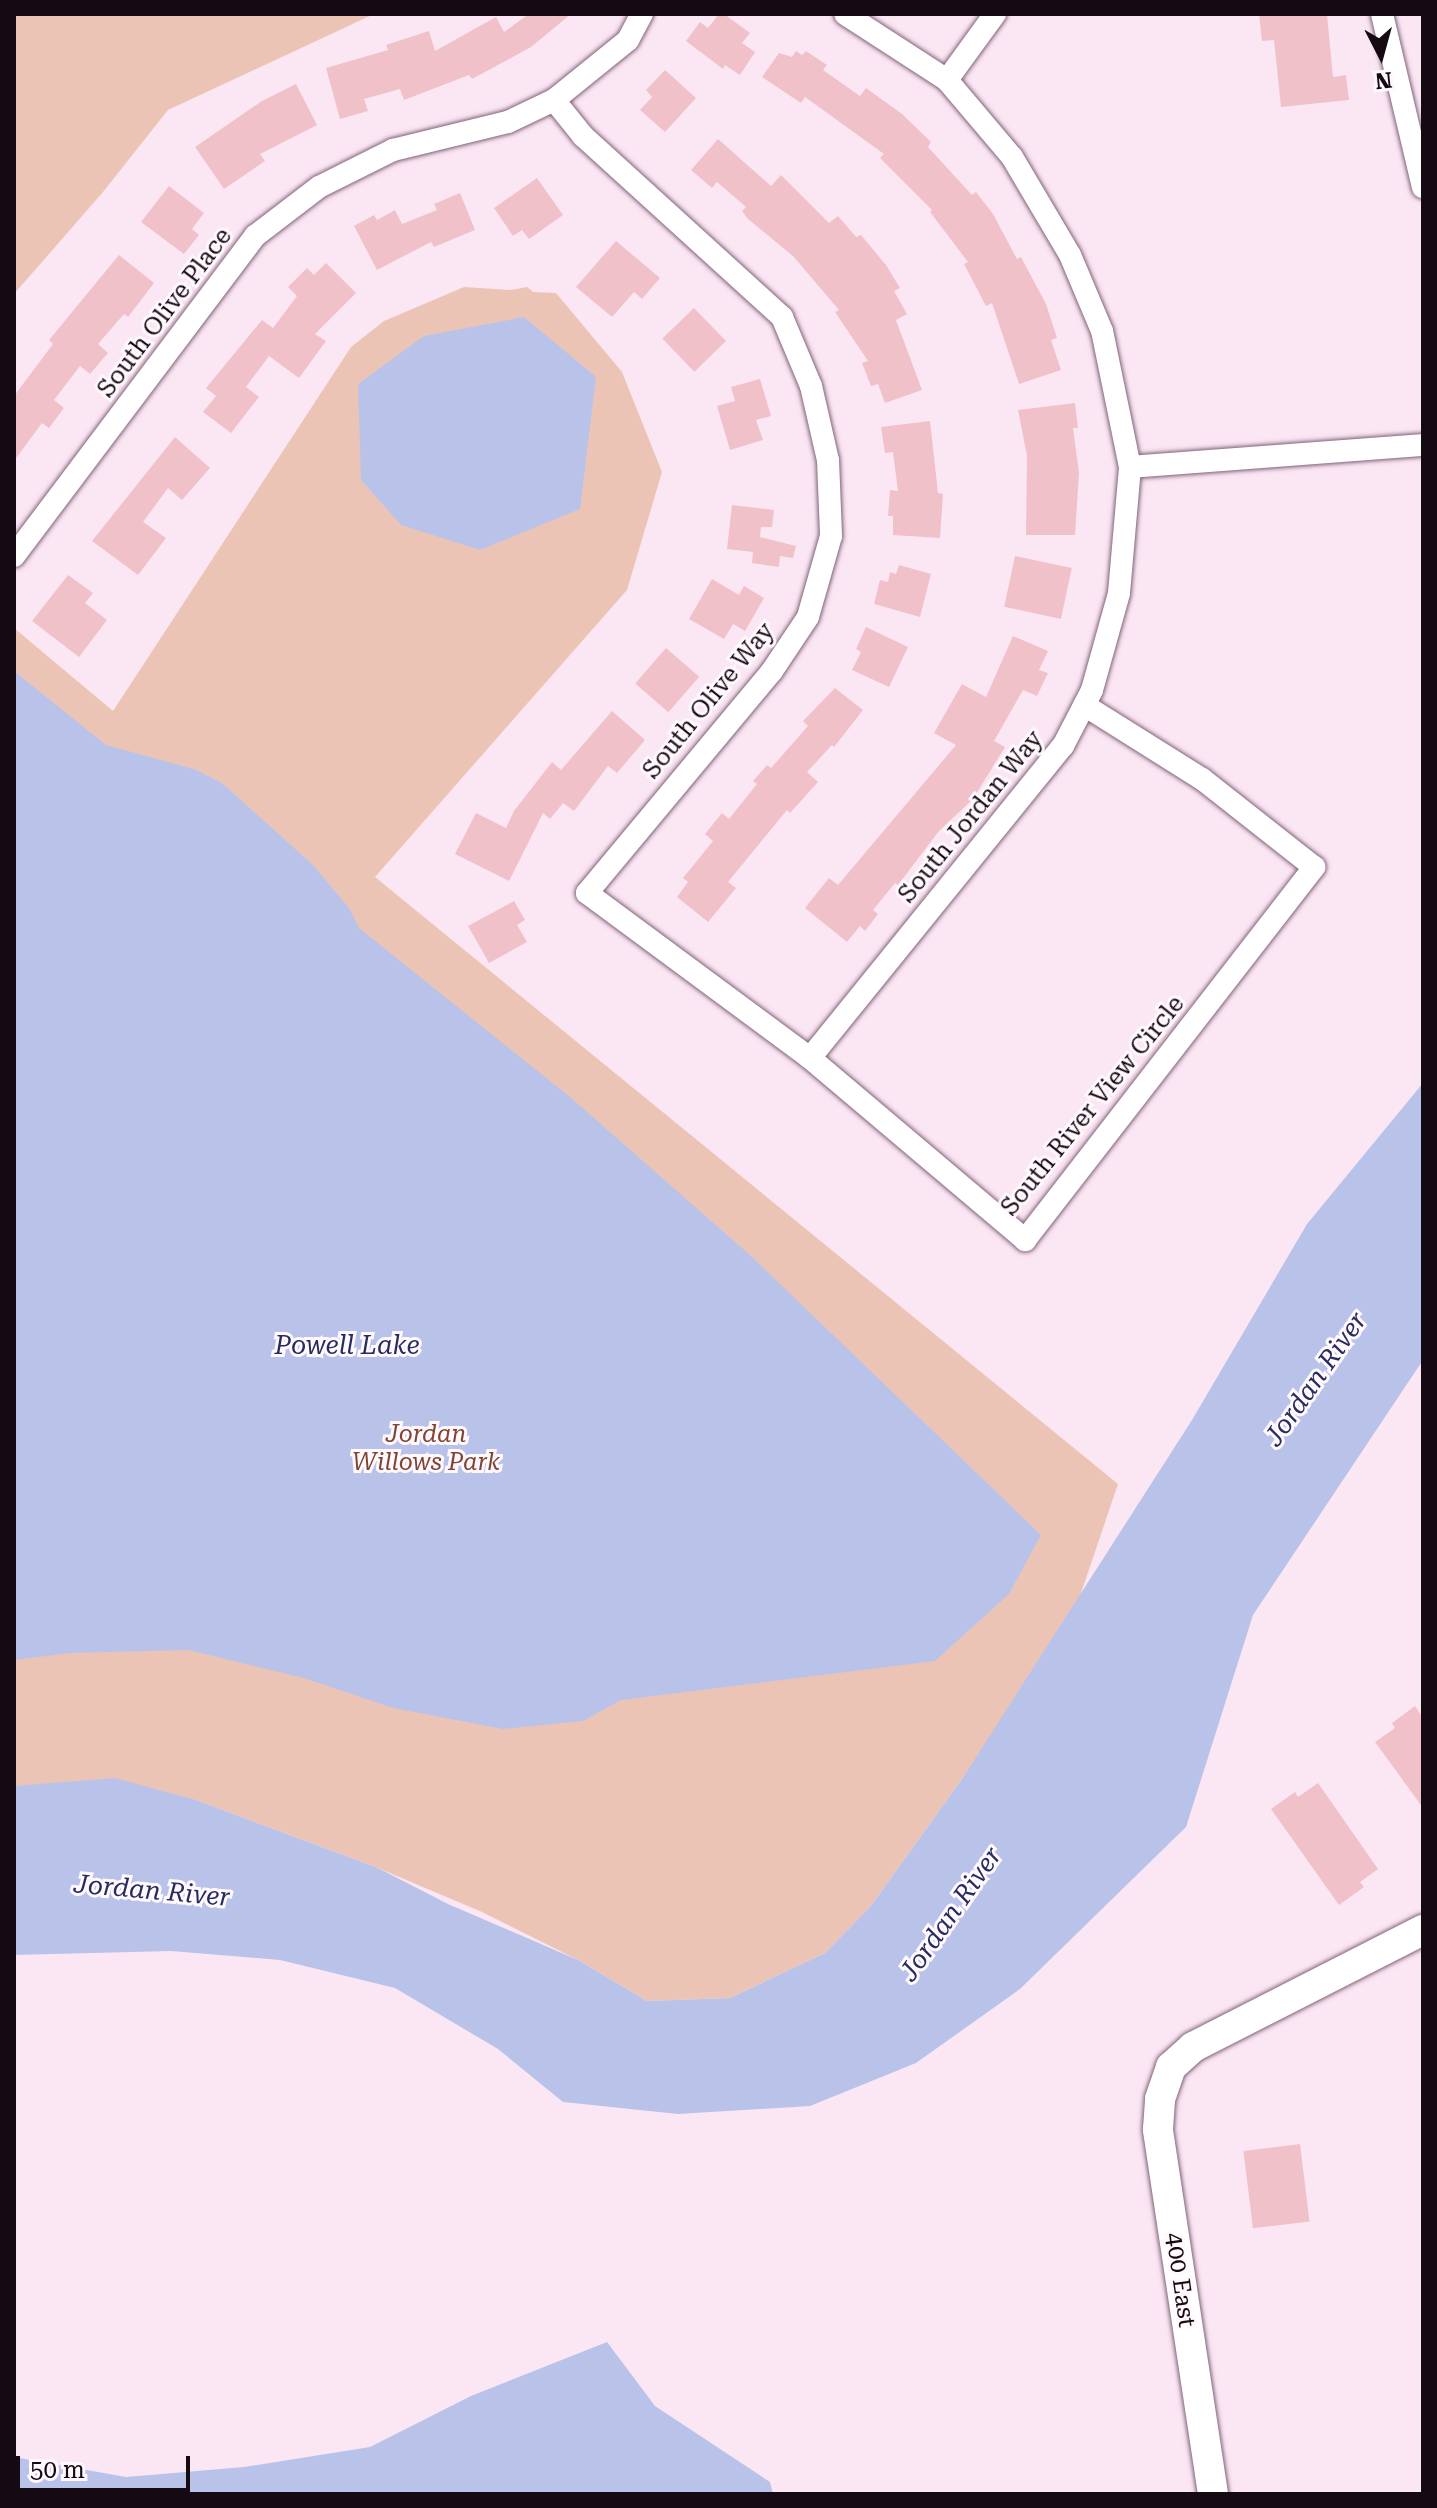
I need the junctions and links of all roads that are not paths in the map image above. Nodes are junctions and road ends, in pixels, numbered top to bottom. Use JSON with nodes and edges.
{"nodes":[{"id":1,"x":642,"y":14,"type":"edge"},
{"id":2,"x":845,"y":14,"type":"edge"},
{"id":3,"x":995,"y":14,"type":"edge"},
{"id":4,"x":1382,"y":14,"type":"edge"},
{"id":5,"x":947,"y":80,"type":"junction"},
{"id":6,"x":554,"y":100,"type":"junction"},
{"id":7,"x":1423,"y":187,"type":"edge"},
{"id":8,"x":1423,"y":445,"type":"edge"},
{"id":9,"x":1130,"y":467,"type":"junction"},
{"id":10,"x":14,"y":556,"type":"edge"},
{"id":11,"x":1084,"y":705,"type":"junction"},
{"id":12,"x":587,"y":893,"type":"joint"},
{"id":13,"x":810,"y":1058,"type":"junction"},
{"id":14,"x":1423,"y":1930,"type":"edge"},
{"id":15,"x":1213,"y":2494,"type":"edge"}],
"edges":[{"from":1,"to":6,"type":"street","name":"South Olive Place"},
{"from":2,"to":5,"type":"street","name":"South Jordan Way"},
{"from":3,"to":5,"type":"street"},
{"from":4,"to":7,"type":"street"},
{"from":5,"to":9,"type":"street","name":"South Jordan Way"},
{"from":6,"to":10,"type":"street","name":"South Olive Place"},
{"from":6,"to":12,"type":"street","name":"South Olive Way"},
{"from":8,"to":9,"type":"street"},
{"from":9,"to":11,"type":"street","name":"South Jordan Way"},
{"from":11,"to":13,"type":"street","name":"South Jordan Way"},
{"from":11,"to":13,"type":"street","name":"South River View Circle"},
{"from":12,"to":13,"type":"street","name":"South River View Circle"},
{"from":14,"to":15,"type":"street","name":"400 East"}]}
